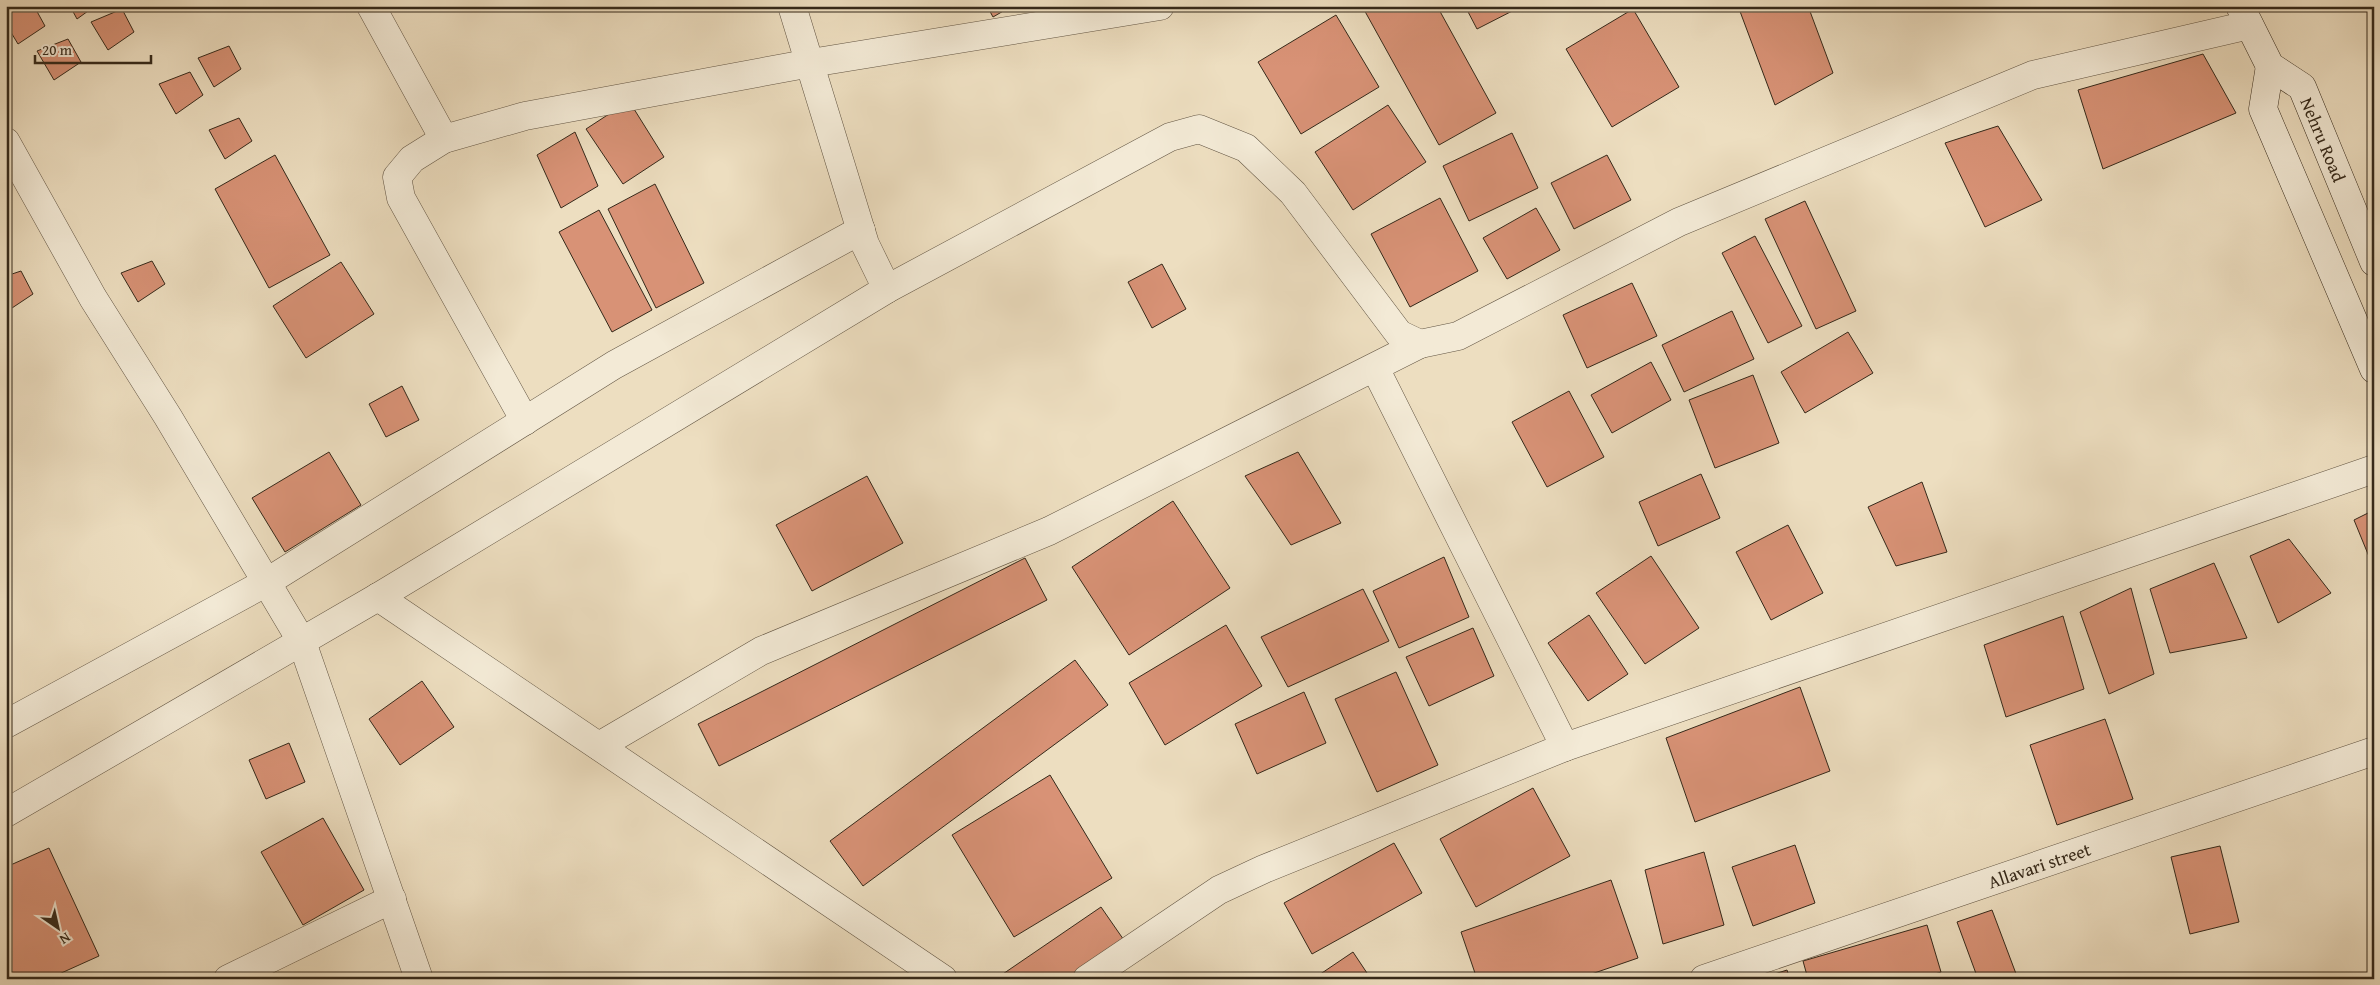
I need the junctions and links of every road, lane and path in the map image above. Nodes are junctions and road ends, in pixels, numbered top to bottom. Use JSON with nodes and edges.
{"nodes":[{"id":1,"x":371,"y":6,"type":"edge"},
{"id":2,"x":792,"y":6,"type":"edge"},
{"id":3,"x":1160,"y":6,"type":"edge"},
{"id":4,"x":2245,"y":16,"type":"edge"},
{"id":5,"x":811,"y":63,"type":"junction"},
{"id":6,"x":2270,"y":66,"type":"junction"},
{"id":7,"x":444,"y":139,"type":"junction"},
{"id":8,"x":6,"y":142,"type":"edge"},
{"id":9,"x":863,"y":237,"type":"junction"},
{"id":10,"x":2374,"y":262,"type":"edge"},
{"id":11,"x":883,"y":281,"type":"junction"},
{"id":12,"x":1420,"y":344,"type":"junction"},
{"id":13,"x":1375,"y":368,"type":"junction"},
{"id":14,"x":2374,"y":369,"type":"edge"},
{"id":15,"x":525,"y":421,"type":"junction"},
{"id":16,"x":2374,"y":469,"type":"edge"},
{"id":17,"x":270,"y":587,"type":"junction"},
{"id":18,"x":378,"y":597,"type":"junction"},
{"id":19,"x":296,"y":633,"type":"junction"},
{"id":20,"x":6,"y":724,"type":"edge"},
{"id":21,"x":599,"y":746,"type":"junction"},
{"id":22,"x":1565,"y":747,"type":"junction"},
{"id":23,"x":2374,"y":751,"type":"edge"},
{"id":24,"x":6,"y":813,"type":"edge"},
{"id":25,"x":392,"y":899,"type":"junction"},
{"id":26,"x":228,"y":979,"type":"edge"},
{"id":27,"x":419,"y":979,"type":"edge"},
{"id":28,"x":943,"y":979,"type":"edge"},
{"id":29,"x":1086,"y":979,"type":"edge"},
{"id":30,"x":1704,"y":979,"type":"edge"}],
"edges":[{"from":1,"to":7,"type":"street"},
{"from":2,"to":5,"type":"street"},
{"from":3,"to":5,"type":"street"},
{"from":4,"to":6,"type":"street"},
{"from":4,"to":12,"type":"street"},
{"from":5,"to":7,"type":"street"},
{"from":5,"to":9,"type":"street"},
{"from":6,"to":10,"type":"street","name":"Nehru Road"},
{"from":6,"to":14,"type":"street"},
{"from":7,"to":15,"type":"street"},
{"from":8,"to":17,"type":"street"},
{"from":9,"to":11,"type":"street"},
{"from":9,"to":15,"type":"street"},
{"from":11,"to":12,"type":"street"},
{"from":11,"to":18,"type":"street"},
{"from":12,"to":13,"type":"street"},
{"from":13,"to":21,"type":"street"},
{"from":13,"to":22,"type":"street"},
{"from":15,"to":17,"type":"street"},
{"from":16,"to":22,"type":"street"},
{"from":17,"to":19,"type":"street"},
{"from":17,"to":20,"type":"street"},
{"from":18,"to":19,"type":"street"},
{"from":18,"to":21,"type":"street"},
{"from":19,"to":24,"type":"street"},
{"from":19,"to":25,"type":"street"},
{"from":21,"to":28,"type":"street"},
{"from":22,"to":29,"type":"street"},
{"from":23,"to":30,"type":"street","name":"Allavari street"},
{"from":25,"to":26,"type":"street"},
{"from":25,"to":27,"type":"street"}]}
